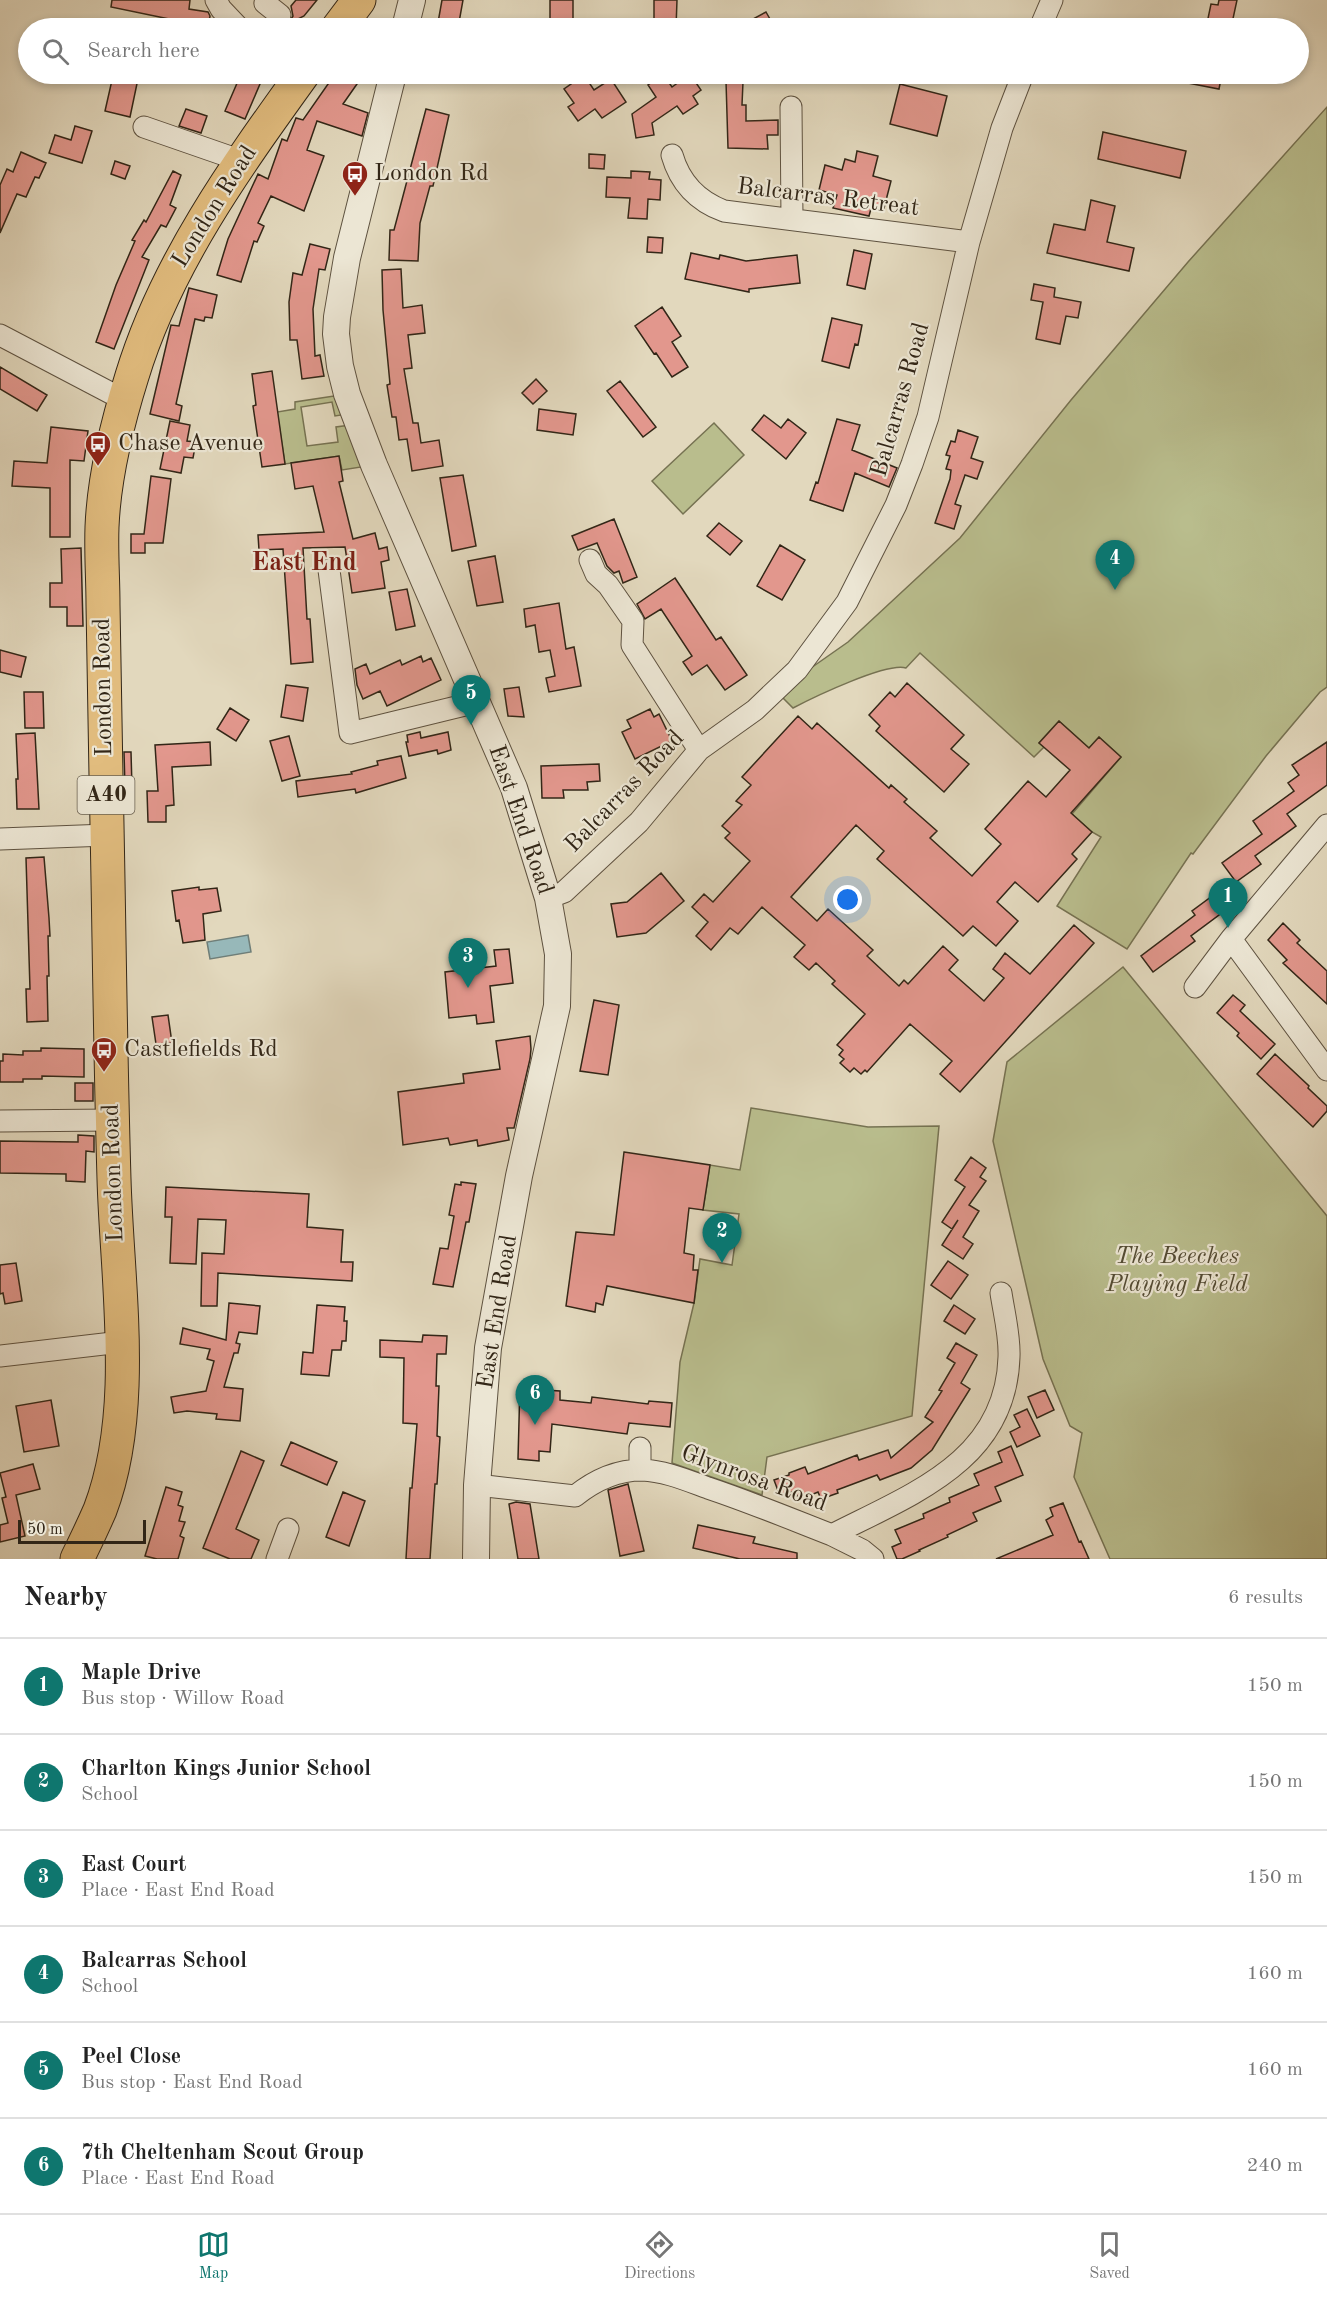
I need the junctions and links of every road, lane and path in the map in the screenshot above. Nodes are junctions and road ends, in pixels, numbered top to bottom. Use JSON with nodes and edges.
{"nodes":[{"id":1,"x":216,"y":0,"type":"edge"},
{"id":2,"x":359,"y":0,"type":"edge"},
{"id":3,"x":412,"y":0,"type":"edge"},
{"id":4,"x":1052,"y":0,"type":"edge"},
{"id":5,"x":230,"y":18,"type":"edge"},
{"id":6,"x":346,"y":18,"type":"edge"},
{"id":7,"x":408,"y":18,"type":"edge"},
{"id":8,"x":1044,"y":18,"type":"edge"},
{"id":9,"x":294,"y":84,"type":"edge"},
{"id":10,"x":390,"y":84,"type":"edge"},
{"id":11,"x":1019,"y":84,"type":"edge"},
{"id":12,"x":790,"y":107,"type":"dead end"},
{"id":13,"x":144,"y":127,"type":"dead end"},
{"id":14,"x":672,"y":155,"type":"dead end"},
{"id":15,"x":242,"y":160,"type":"junction"},
{"id":16,"x":792,"y":219,"type":"junction"},
{"id":17,"x":969,"y":242,"type":"junction"},
{"id":18,"x":0,"y":335,"type":"edge"},
{"id":19,"x":124,"y":400,"type":"junction"},
{"id":20,"x":590,"y":560,"type":"dead end"},
{"id":21,"x":329,"y":570,"type":"dead end"},
{"id":22,"x":477,"y":702,"type":"junction"},
{"id":23,"x":699,"y":750,"type":"junction"},
{"id":24,"x":1327,"y":825,"type":"edge"},
{"id":25,"x":107,"y":835,"type":"junction"},
{"id":26,"x":0,"y":839,"type":"edge"},
{"id":27,"x":548,"y":898,"type":"junction"},
{"id":28,"x":1231,"y":939,"type":"junction"},
{"id":29,"x":1194,"y":987,"type":"dead end"},
{"id":30,"x":1327,"y":1070,"type":"edge"},
{"id":31,"x":112,"y":1120,"type":"junction"},
{"id":32,"x":0,"y":1121,"type":"edge"},
{"id":33,"x":1001,"y":1293,"type":"dead end"},
{"id":34,"x":121,"y":1342,"type":"junction"},
{"id":35,"x":0,"y":1356,"type":"edge"},
{"id":36,"x":640,"y":1448,"type":"dead end"},
{"id":37,"x":640,"y":1470,"type":"junction"},
{"id":38,"x":477,"y":1485,"type":"junction"},
{"id":39,"x":288,"y":1529,"type":"dead end"},
{"id":40,"x":832,"y":1535,"type":"junction"},
{"id":41,"x":82,"y":1558,"type":"edge"},
{"id":42,"x":277,"y":1559,"type":"edge"},
{"id":43,"x":476,"y":1559,"type":"edge"},
{"id":44,"x":873,"y":1559,"type":"edge"}],
"edges":[{"from":1,"to":5,"type":"street"},
{"from":2,"to":6,"type":"highway"},
{"from":3,"to":7,"type":"street"},
{"from":4,"to":8,"type":"street"},
{"from":9,"to":15,"type":"highway","name":"London Road","number":"A40"},
{"from":10,"to":22,"type":"street","name":"East End Road"},
{"from":11,"to":17,"type":"street","name":"Balcarras Road"},
{"from":12,"to":16,"type":"street"},
{"from":13,"to":15,"type":"street"},
{"from":14,"to":16,"type":"street","name":"Balcarras Retreat"},
{"from":15,"to":19,"type":"highway","name":"London Road","number":"A40"},
{"from":16,"to":17,"type":"street","name":"Balcarras Retreat"},
{"from":17,"to":23,"type":"street","name":"Balcarras Road"},
{"from":18,"to":19,"type":"street"},
{"from":19,"to":25,"type":"highway","name":"London Road","number":"A40"},
{"from":20,"to":23,"type":"street"},
{"from":21,"to":22,"type":"street"},
{"from":22,"to":27,"type":"street","name":"East End Road"},
{"from":23,"to":27,"type":"street","name":"Balcarras Road"},
{"from":24,"to":28,"type":"street"},
{"from":25,"to":26,"type":"street"},
{"from":25,"to":31,"type":"highway","name":"London Road","number":"A40"},
{"from":27,"to":38,"type":"street","name":"East End Road"},
{"from":28,"to":29,"type":"street"},
{"from":28,"to":30,"type":"street"},
{"from":31,"to":32,"type":"street"},
{"from":31,"to":34,"type":"highway","name":"London Road","number":"A40"},
{"from":33,"to":40,"type":"street","name":"Glynrosa Road"},
{"from":34,"to":35,"type":"street"},
{"from":34,"to":41,"type":"highway","name":"London Road","number":"A40"},
{"from":36,"to":37,"type":"street"},
{"from":37,"to":38,"type":"street","name":"Glynrosa Road"},
{"from":37,"to":40,"type":"street","name":"Glynrosa Road"},
{"from":38,"to":43,"type":"street","name":"East End Road"},
{"from":39,"to":42,"type":"street"},
{"from":40,"to":44,"type":"street"}]}
